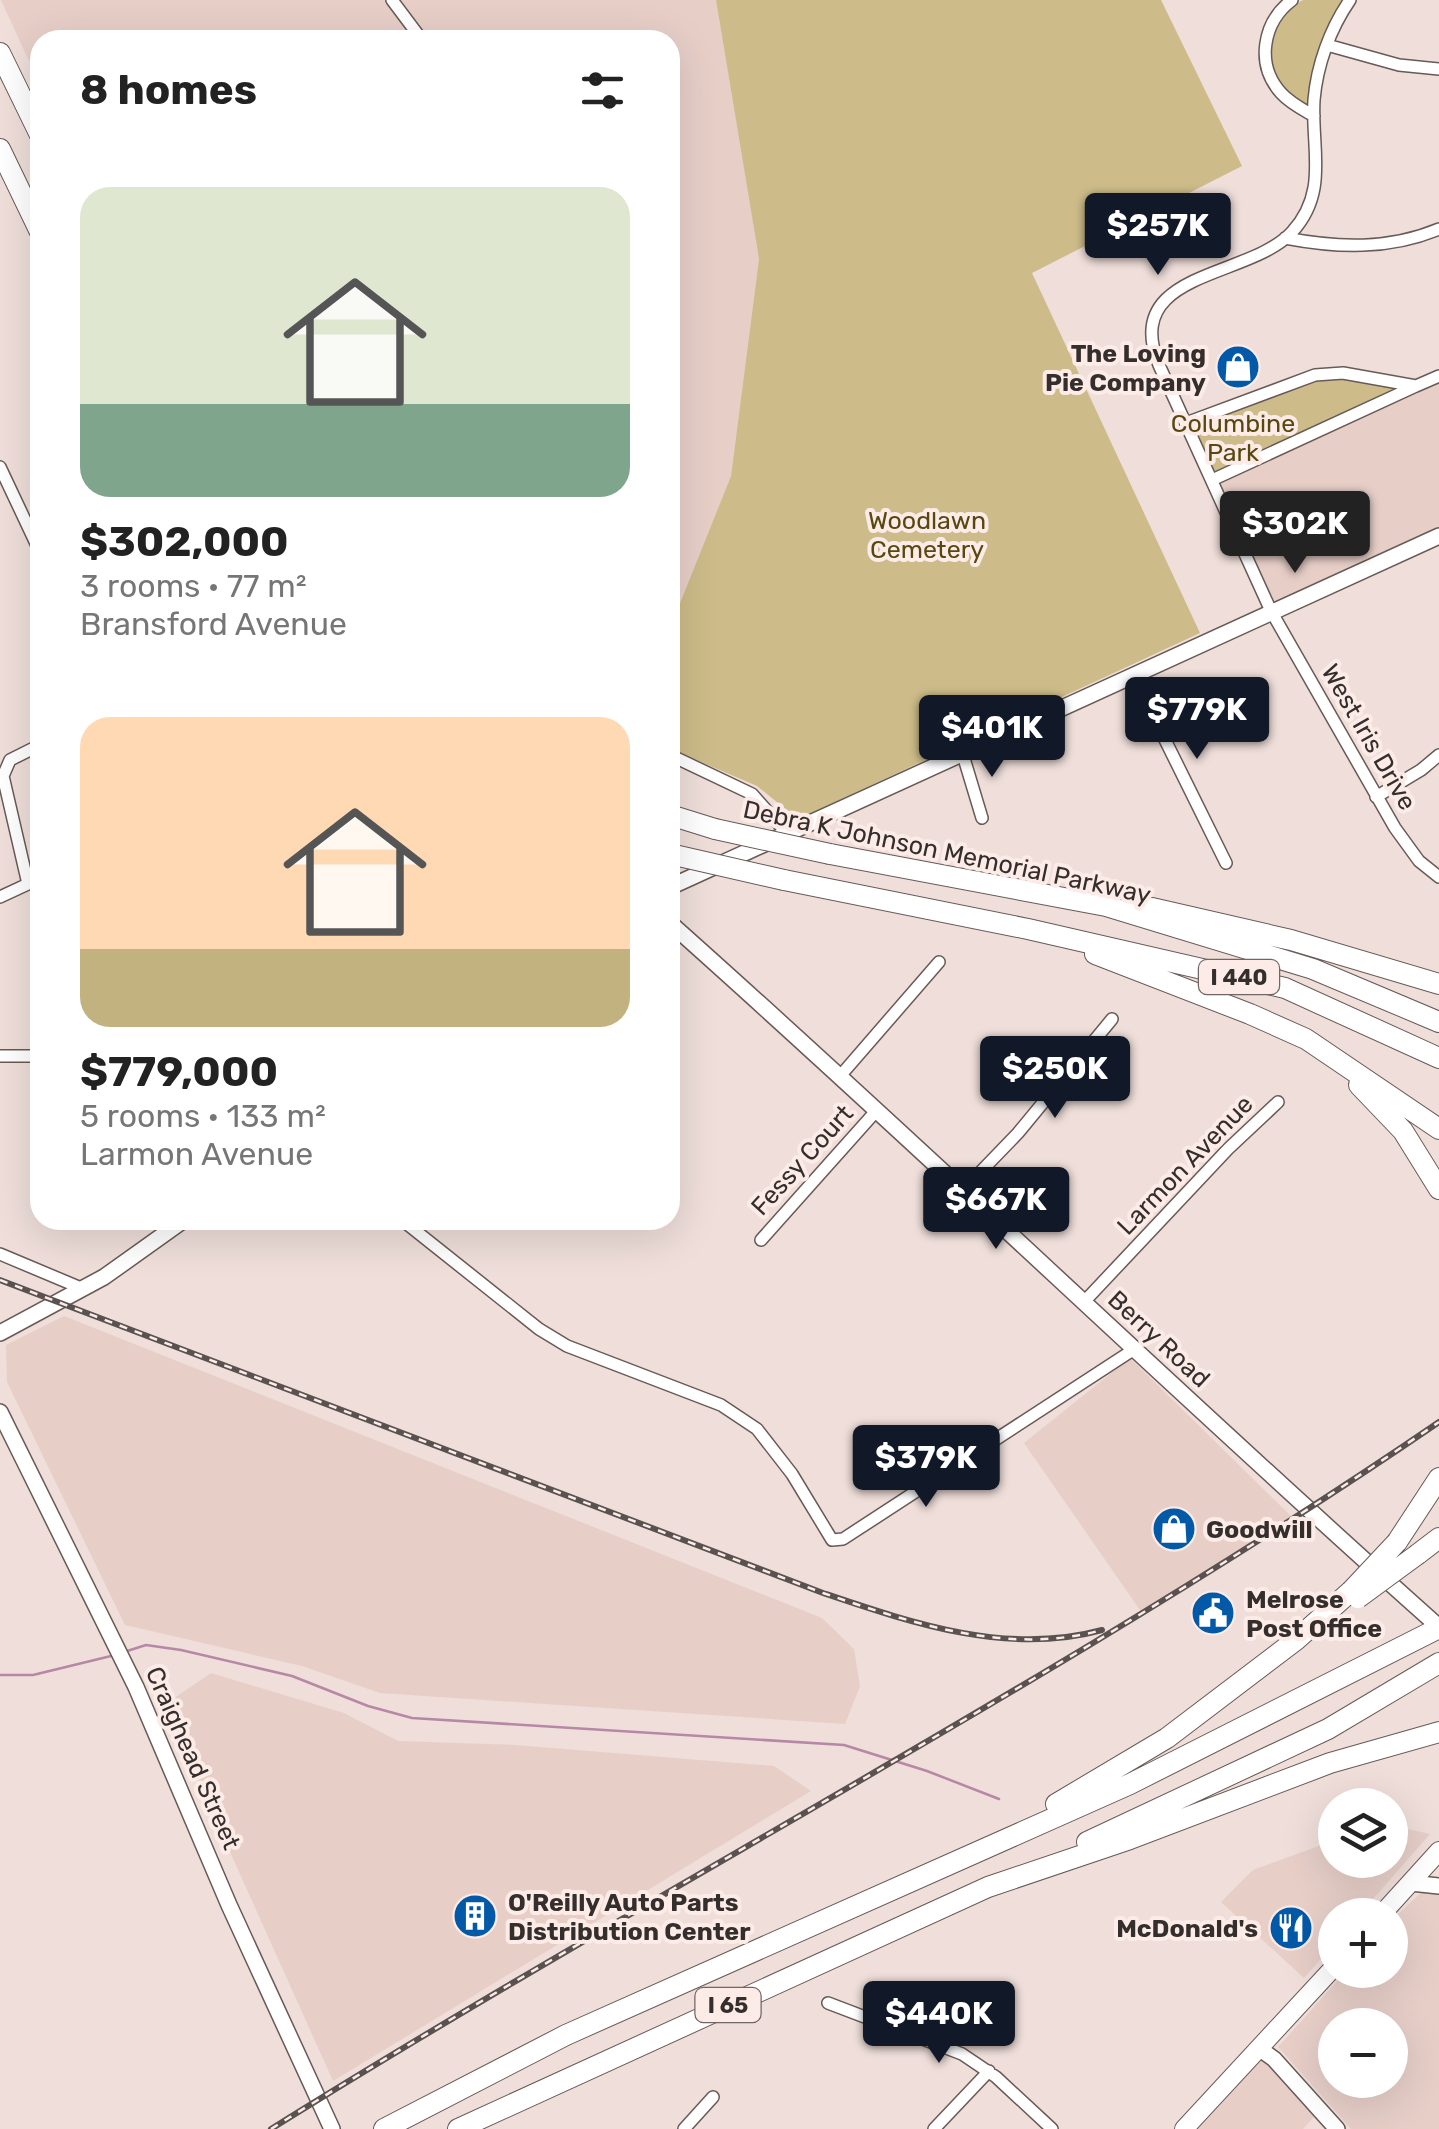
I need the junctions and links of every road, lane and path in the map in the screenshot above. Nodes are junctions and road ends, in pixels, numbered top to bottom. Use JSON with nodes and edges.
{"nodes":[{"id":1,"x":392,"y":0,"type":"edge"},
{"id":2,"x":1292,"y":0,"type":"edge"},
{"id":3,"x":1350,"y":0,"type":"edge"},
{"id":4,"x":414,"y":30,"type":"edge"},
{"id":5,"x":1327,"y":46,"type":"junction"},
{"id":6,"x":0,"y":53,"type":"edge"},
{"id":7,"x":1439,"y":69,"type":"edge"},
{"id":8,"x":30,"y":114,"type":"edge"},
{"id":9,"x":1314,"y":116,"type":"junction"},
{"id":10,"x":0,"y":149,"type":"edge"},
{"id":11,"x":30,"y":211,"type":"edge"},
{"id":12,"x":1439,"y":229,"type":"edge"},
{"id":13,"x":1286,"y":238,"type":"junction"},
{"id":14,"x":1439,"y":376,"type":"edge"},
{"id":15,"x":1416,"y":386,"type":"junction"},
{"id":16,"x":1186,"y":423,"type":"junction"},
{"id":17,"x":0,"y":468,"type":"edge"},
{"id":18,"x":1212,"y":480,"type":"junction"},
{"id":19,"x":30,"y":531,"type":"edge"},
{"id":20,"x":1439,"y":536,"type":"edge"},
{"id":21,"x":1271,"y":611,"type":"junction"},
{"id":22,"x":1134,"y":676,"type":"junction"},
{"id":23,"x":30,"y":750,"type":"edge"},
{"id":24,"x":1439,"y":754,"type":"edge"},
{"id":25,"x":963,"y":755,"type":"junction"},
{"id":26,"x":680,"y":760,"type":"edge"},
{"id":27,"x":1376,"y":796,"type":"junction"},
{"id":28,"x":680,"y":818,"type":"edge"},
{"id":29,"x":982,"y":818,"type":"dead end"},
{"id":30,"x":786,"y":832,"type":"junction"},
{"id":31,"x":680,"y":856,"type":"edge"},
{"id":32,"x":1226,"y":864,"type":"dead end"},
{"id":33,"x":30,"y":868,"type":"edge"},
{"id":34,"x":1439,"y":877,"type":"edge"},
{"id":35,"x":680,"y":881,"type":"edge"},
{"id":36,"x":30,"y":884,"type":"edge"},
{"id":37,"x":0,"y":897,"type":"edge"},
{"id":38,"x":1106,"y":906,"type":"junction"},
{"id":39,"x":1028,"y":928,"type":"junction"},
{"id":40,"x":680,"y":931,"type":"edge"},
{"id":41,"x":939,"y":962,"type":"dead end"},
{"id":42,"x":1439,"y":984,"type":"edge"},
{"id":43,"x":1112,"y":1019,"type":"dead end"},
{"id":44,"x":1439,"y":1022,"type":"edge"},
{"id":45,"x":1294,"y":1036,"type":"junction"},
{"id":46,"x":0,"y":1056,"type":"edge"},
{"id":47,"x":30,"y":1056,"type":"edge"},
{"id":48,"x":1439,"y":1058,"type":"edge"},
{"id":49,"x":841,"y":1075,"type":"junction"},
{"id":50,"x":1278,"y":1102,"type":"dead end"},
{"id":51,"x":877,"y":1110,"type":"junction"},
{"id":52,"x":1439,"y":1130,"type":"edge"},
{"id":53,"x":1439,"y":1189,"type":"edge"},
{"id":54,"x":963,"y":1190,"type":"junction"},
{"id":55,"x":171,"y":1230,"type":"edge"},
{"id":56,"x":415,"y":1230,"type":"edge"},
{"id":57,"x":760,"y":1240,"type":"dead end"},
{"id":58,"x":0,"y":1254,"type":"edge"},
{"id":59,"x":81,"y":1288,"type":"junction"},
{"id":60,"x":1083,"y":1303,"type":"junction"},
{"id":61,"x":0,"y":1333,"type":"edge"},
{"id":62,"x":1133,"y":1350,"type":"junction"},
{"id":63,"x":0,"y":1412,"type":"edge"},
{"id":64,"x":1439,"y":1478,"type":"edge"},
{"id":65,"x":1439,"y":1538,"type":"edge"},
{"id":66,"x":1355,"y":1594,"type":"junction"},
{"id":67,"x":1439,"y":1628,"type":"edge"},
{"id":68,"x":1438,"y":1664,"type":"edge"},
{"id":69,"x":1439,"y":1732,"type":"edge"},
{"id":70,"x":1439,"y":1851,"type":"edge"},
{"id":71,"x":968,"y":1856,"type":"junction"},
{"id":72,"x":1000,"y":1883,"type":"junction"},
{"id":73,"x":1411,"y":1883,"type":"junction"},
{"id":74,"x":1439,"y":1886,"type":"edge"},
{"id":75,"x":1397,"y":1898,"type":"edge"},
{"id":76,"x":1318,"y":1985,"type":"edge"},
{"id":77,"x":828,"y":2003,"type":"dead end"},
{"id":78,"x":1260,"y":2048,"type":"junction"},
{"id":79,"x":988,"y":2071,"type":"junction"},
{"id":80,"x":713,"y":2097,"type":"dead end"},
{"id":81,"x":332,"y":2129,"type":"edge"},
{"id":82,"x":384,"y":2129,"type":"edge"},
{"id":83,"x":458,"y":2129,"type":"edge"},
{"id":84,"x":684,"y":2129,"type":"edge"},
{"id":85,"x":934,"y":2129,"type":"edge"},
{"id":86,"x":1052,"y":2129,"type":"edge"},
{"id":87,"x":1184,"y":2129,"type":"edge"},
{"id":88,"x":1337,"y":2129,"type":"edge"}],
"edges":[{"from":1,"to":4,"type":"street"},
{"from":2,"to":9,"type":"street"},
{"from":3,"to":5,"type":"street"},
{"from":5,"to":7,"type":"street"},
{"from":5,"to":9,"type":"street"},
{"from":6,"to":8,"type":"highway"},
{"from":9,"to":13,"type":"street"},
{"from":10,"to":11,"type":"highway"},
{"from":12,"to":13,"type":"street"},
{"from":13,"to":16,"type":"street","name":"West Iris Drive"},
{"from":14,"to":15,"type":"street"},
{"from":15,"to":16,"type":"street"},
{"from":15,"to":18,"type":"street"},
{"from":16,"to":18,"type":"street","name":"West Iris Drive"},
{"from":17,"to":19,"type":"street"},
{"from":18,"to":21,"type":"street","name":"West Iris Drive"},
{"from":20,"to":21,"type":"street"},
{"from":21,"to":22,"type":"street"},
{"from":21,"to":27,"type":"street","name":"West Iris Drive"},
{"from":22,"to":25,"type":"street"},
{"from":22,"to":32,"type":"street"},
{"from":23,"to":33,"type":"street"},
{"from":24,"to":27,"type":"street"},
{"from":25,"to":29,"type":"street"},
{"from":25,"to":30,"type":"street"},
{"from":26,"to":30,"type":"street"},
{"from":27,"to":34,"type":"street","name":"West Iris Drive"},
{"from":28,"to":38,"type":"highway","name":"Debra K Johnson Memorial Parkway","number":"I 440","bridge":true},
{"from":30,"to":35,"type":"street"},
{"from":31,"to":39,"type":"highway","number":"I 440","bridge":true},
{"from":36,"to":37,"type":"street"},
{"from":38,"to":42,"type":"highway"},
{"from":38,"to":44,"type":"highway","name":"Debra K Johnson Memorial Parkway","number":"I 440"},
{"from":39,"to":45,"type":"highway"},
{"from":39,"to":48,"type":"highway","number":"I 440"},
{"from":40,"to":49,"type":"street","name":"Berry Road"},
{"from":41,"to":49,"type":"street"},
{"from":43,"to":54,"type":"street"},
{"from":45,"to":52,"type":"highway"},
{"from":45,"to":53,"type":"highway"},
{"from":46,"to":47,"type":"street"},
{"from":49,"to":51,"type":"street","name":"Berry Road"},
{"from":50,"to":60,"type":"street","name":"Larmon Avenue"},
{"from":51,"to":54,"type":"street","name":"Berry Road"},
{"from":51,"to":57,"type":"street","name":"Fessy Court"},
{"from":54,"to":60,"type":"street","name":"Berry Road"},
{"from":55,"to":59,"type":"street"},
{"from":56,"to":62,"type":"street"},
{"from":58,"to":59,"type":"street"},
{"from":59,"to":61,"type":"street"},
{"from":60,"to":62,"type":"street","name":"Berry Road"},
{"from":62,"to":67,"type":"street","name":"Berry Road"},
{"from":63,"to":81,"type":"street","name":"Craighead Street"},
{"from":64,"to":66,"type":"highway","bridge":true},
{"from":65,"to":66,"type":"highway","bridge":true},
{"from":66,"to":71,"type":"highway"},
{"from":67,"to":71,"type":"highway","number":"I 65"},
{"from":68,"to":72,"type":"highway","number":"I 65"},
{"from":69,"to":72,"type":"highway"},
{"from":70,"to":73,"type":"main road"},
{"from":71,"to":82,"type":"highway","number":"I 65"},
{"from":72,"to":83,"type":"highway","number":"I 65"},
{"from":73,"to":74,"type":"street"},
{"from":73,"to":75,"type":"main road"},
{"from":76,"to":78,"type":"main road"},
{"from":77,"to":79,"type":"street"},
{"from":78,"to":87,"type":"main road"},
{"from":78,"to":88,"type":"street"},
{"from":79,"to":85,"type":"street"},
{"from":79,"to":86,"type":"street"},
{"from":80,"to":84,"type":"street"}]}
